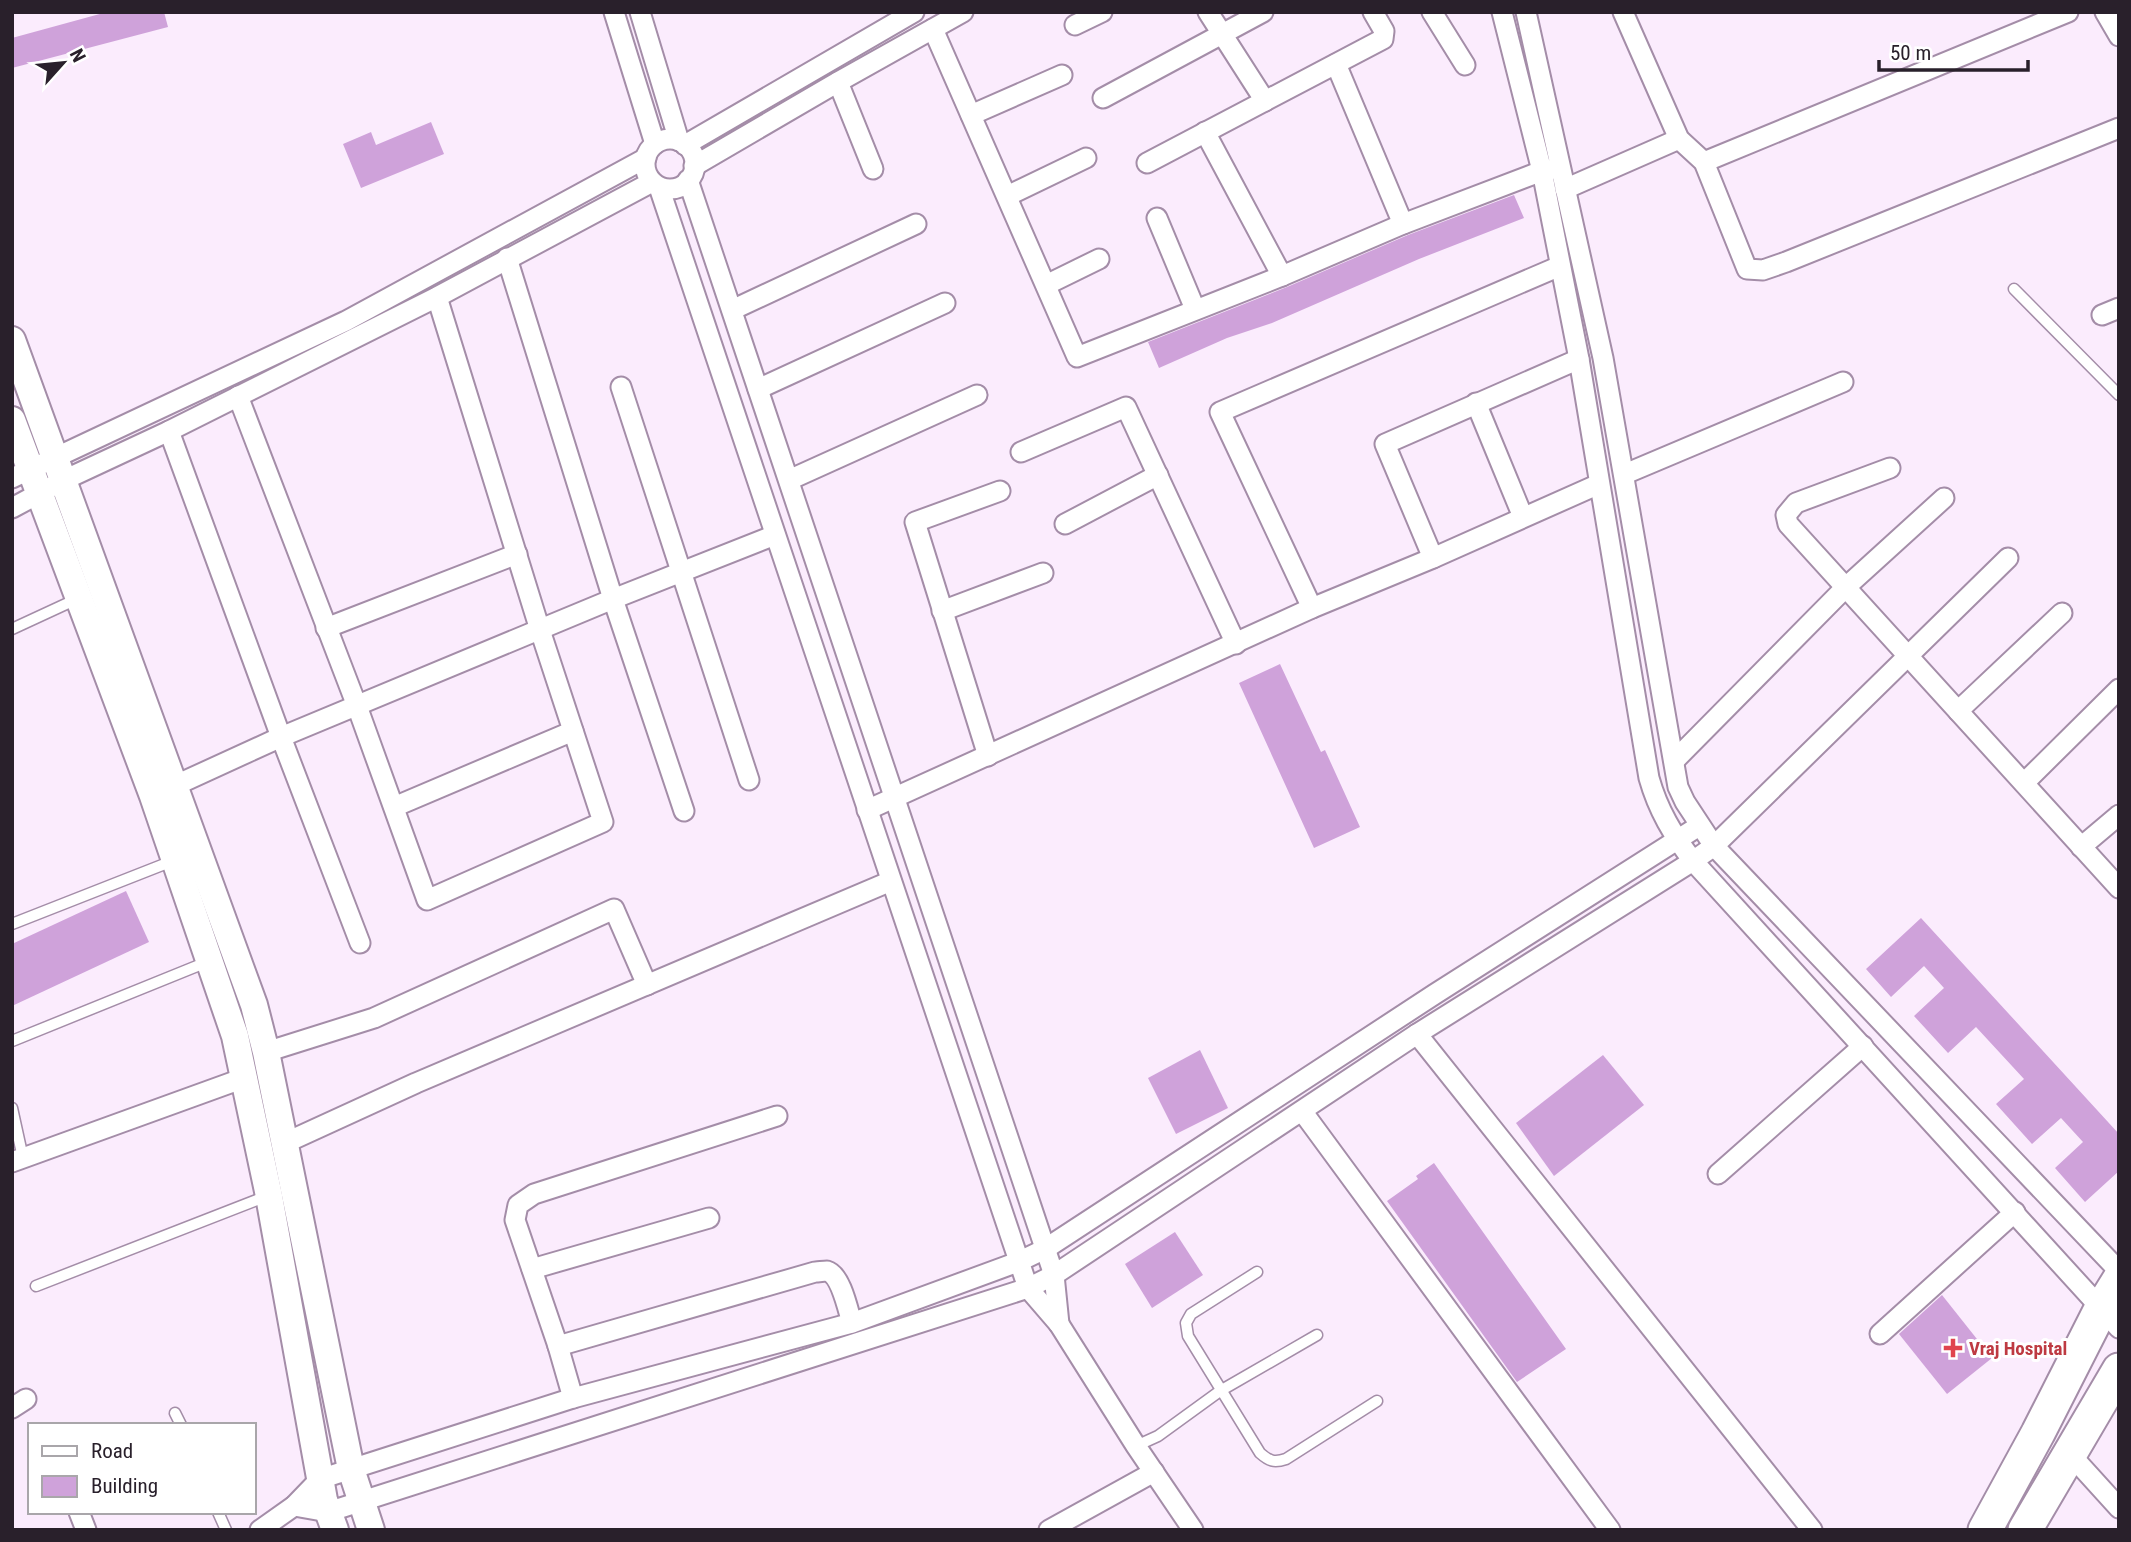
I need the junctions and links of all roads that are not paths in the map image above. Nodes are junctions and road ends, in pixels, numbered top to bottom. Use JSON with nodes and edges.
{"nodes":[{"id":1,"x":614,"y":12,"type":"edge"},
{"id":2,"x":914,"y":12,"type":"edge"},
{"id":3,"x":963,"y":12,"type":"edge"},
{"id":4,"x":1102,"y":12,"type":"edge"},
{"id":5,"x":1208,"y":12,"type":"edge"},
{"id":6,"x":1262,"y":12,"type":"edge"},
{"id":7,"x":1373,"y":12,"type":"edge"},
{"id":8,"x":1432,"y":12,"type":"edge"},
{"id":9,"x":1502,"y":12,"type":"edge"},
{"id":10,"x":1525,"y":12,"type":"edge"},
{"id":11,"x":1623,"y":12,"type":"edge"},
{"id":12,"x":2068,"y":12,"type":"edge"},
{"id":13,"x":2105,"y":12,"type":"edge"},
{"id":14,"x":643,"y":13,"type":"edge"},
{"id":15,"x":1075,"y":25,"type":"dead end"},
{"id":16,"x":933,"y":29,"type":"junction"},
{"id":17,"x":1222,"y":34,"type":"junction"},
{"id":18,"x":2119,"y":36,"type":"edge"},
{"id":19,"x":1336,"y":64,"type":"junction"},
{"id":20,"x":1465,"y":65,"type":"dead end"},
{"id":21,"x":1062,"y":75,"type":"dead end"},
{"id":22,"x":838,"y":82,"type":"junction"},
{"id":23,"x":1103,"y":98,"type":"dead end"},
{"id":24,"x":1265,"y":102,"type":"junction"},
{"id":25,"x":971,"y":115,"type":"junction"},
{"id":26,"x":2119,"y":128,"type":"edge"},
{"id":27,"x":1205,"y":132,"type":"junction"},
{"id":28,"x":1679,"y":139,"type":"junction"},
{"id":29,"x":682,"y":143,"type":"junction"},
{"id":30,"x":650,"y":151,"type":"junction"},
{"id":31,"x":1086,"y":159,"type":"dead end"},
{"id":32,"x":1704,"y":162,"type":"junction"},
{"id":33,"x":1147,"y":163,"type":"dead end"},
{"id":34,"x":873,"y":169,"type":"dead end"},
{"id":35,"x":1551,"y":169,"type":"junction"},
{"id":36,"x":691,"y":173,"type":"junction"},
{"id":37,"x":655,"y":184,"type":"junction"},
{"id":38,"x":1565,"y":189,"type":"junction"},
{"id":39,"x":1007,"y":196,"type":"junction"},
{"id":40,"x":1157,"y":218,"type":"dead end"},
{"id":41,"x":916,"y":224,"type":"dead end"},
{"id":42,"x":1404,"y":224,"type":"junction"},
{"id":43,"x":507,"y":258,"type":"junction"},
{"id":44,"x":1099,"y":259,"type":"dead end"},
{"id":45,"x":1560,"y":266,"type":"junction"},
{"id":46,"x":1282,"y":276,"type":"junction"},
{"id":47,"x":1046,"y":285,"type":"junction"},
{"id":48,"x":2014,"y":289,"type":"dead end"},
{"id":49,"x":437,"y":297,"type":"junction"},
{"id":50,"x":945,"y":303,"type":"dead end"},
{"id":51,"x":1195,"y":309,"type":"junction"},
{"id":52,"x":732,"y":310,"type":"junction"},
{"id":53,"x":12,"y":340,"type":"edge"},
{"id":54,"x":1579,"y":359,"type":"junction"},
{"id":55,"x":1843,"y":383,"type":"dead end"},
{"id":56,"x":621,"y":387,"type":"dead end"},
{"id":57,"x":758,"y":389,"type":"junction"},
{"id":58,"x":977,"y":395,"type":"dead end"},
{"id":59,"x":2119,"y":395,"type":"edge"},
{"id":60,"x":239,"y":396,"type":"junction"},
{"id":61,"x":1476,"y":403,"type":"junction"},
{"id":62,"x":12,"y":420,"type":"edge"},
{"id":63,"x":169,"y":431,"type":"junction"},
{"id":64,"x":1021,"y":452,"type":"dead end"},
{"id":65,"x":60,"y":468,"type":"junction"},
{"id":66,"x":1890,"y":468,"type":"dead end"},
{"id":67,"x":1625,"y":474,"type":"junction"},
{"id":68,"x":1158,"y":475,"type":"junction"},
{"id":69,"x":27,"y":480,"type":"edge"},
{"id":70,"x":789,"y":480,"type":"junction"},
{"id":71,"x":1599,"y":484,"type":"junction"},
{"id":72,"x":1000,"y":491,"type":"dead end"},
{"id":73,"x":1944,"y":498,"type":"dead end"},
{"id":74,"x":12,"y":508,"type":"edge"},
{"id":75,"x":1523,"y":517,"type":"junction"},
{"id":76,"x":1065,"y":524,"type":"dead end"},
{"id":77,"x":775,"y":535,"type":"junction"},
{"id":78,"x":517,"y":554,"type":"junction"},
{"id":79,"x":1433,"y":558,"type":"junction"},
{"id":80,"x":2008,"y":558,"type":"dead end"},
{"id":81,"x":1043,"y":573,"type":"dead end"},
{"id":82,"x":681,"y":574,"type":"junction"},
{"id":83,"x":1846,"y":587,"type":"junction"},
{"id":84,"x":79,"y":598,"type":"junction"},
{"id":85,"x":613,"y":599,"type":"junction"},
{"id":86,"x":1312,"y":608,"type":"junction"},
{"id":87,"x":942,"y":611,"type":"junction"},
{"id":88,"x":2062,"y":613,"type":"dead end"},
{"id":89,"x":12,"y":628,"type":"edge"},
{"id":90,"x":326,"y":628,"type":"junction"},
{"id":91,"x":540,"y":630,"type":"junction"},
{"id":92,"x":1236,"y":644,"type":"junction"},
{"id":93,"x":1908,"y":655,"type":"junction"},
{"id":94,"x":2119,"y":689,"type":"edge"},
{"id":95,"x":357,"y":706,"type":"junction"},
{"id":96,"x":1958,"y":711,"type":"junction"},
{"id":97,"x":573,"y":731,"type":"junction"},
{"id":98,"x":281,"y":737,"type":"junction"},
{"id":99,"x":988,"y":756,"type":"junction"},
{"id":100,"x":1675,"y":760,"type":"junction"},
{"id":101,"x":749,"y":780,"type":"dead end"},
{"id":102,"x":2024,"y":783,"type":"junction"},
{"id":103,"x":164,"y":791,"type":"junction"},
{"id":104,"x":895,"y":797,"type":"junction"},
{"id":105,"x":394,"y":807,"type":"junction"},
{"id":106,"x":867,"y":810,"type":"junction"},
{"id":107,"x":684,"y":811,"type":"dead end"},
{"id":108,"x":2119,"y":815,"type":"edge"},
{"id":109,"x":1699,"y":826,"type":"junction"},
{"id":110,"x":1678,"y":842,"type":"junction"},
{"id":111,"x":1714,"y":846,"type":"junction"},
{"id":112,"x":2081,"y":846,"type":"junction"},
{"id":113,"x":175,"y":860,"type":"junction"},
{"id":114,"x":1693,"y":861,"type":"junction"},
{"id":115,"x":891,"y":881,"type":"junction"},
{"id":116,"x":2119,"y":888,"type":"edge"},
{"id":117,"x":12,"y":924,"type":"edge"},
{"id":118,"x":360,"y":943,"type":"dead end"},
{"id":119,"x":211,"y":960,"type":"junction"},
{"id":120,"x":647,"y":985,"type":"junction"},
{"id":121,"x":1418,"y":1034,"type":"junction"},
{"id":122,"x":12,"y":1041,"type":"edge"},
{"id":123,"x":1863,"y":1046,"type":"junction"},
{"id":124,"x":266,"y":1052,"type":"junction"},
{"id":125,"x":244,"y":1078,"type":"junction"},
{"id":126,"x":12,"y":1108,"type":"edge"},
{"id":127,"x":1302,"y":1111,"type":"junction"},
{"id":128,"x":777,"y":1116,"type":"dead end"},
{"id":129,"x":1247,"y":1117,"type":"junction"},
{"id":130,"x":1259,"y":1139,"type":"junction"},
{"id":131,"x":285,"y":1143,"type":"junction"},
{"id":132,"x":18,"y":1159,"type":"edge"},
{"id":133,"x":1718,"y":1174,"type":"dead end"},
{"id":134,"x":269,"y":1196,"type":"junction"},
{"id":135,"x":2015,"y":1212,"type":"junction"},
{"id":136,"x":709,"y":1218,"type":"dead end"},
{"id":137,"x":1045,"y":1249,"type":"junction"},
{"id":138,"x":1018,"y":1262,"type":"junction"},
{"id":139,"x":532,"y":1269,"type":"junction"},
{"id":140,"x":2119,"y":1271,"type":"edge"},
{"id":141,"x":1256,"y":1272,"type":"dead end"},
{"id":142,"x":1054,"y":1275,"type":"junction"},
{"id":143,"x":2119,"y":1280,"type":"edge"},
{"id":144,"x":36,"y":1286,"type":"dead end"},
{"id":145,"x":1028,"y":1289,"type":"junction"},
{"id":146,"x":2110,"y":1318,"type":"edge"},
{"id":147,"x":852,"y":1323,"type":"junction"},
{"id":148,"x":1059,"y":1324,"type":"junction"},
{"id":149,"x":1880,"y":1334,"type":"dead end"},
{"id":150,"x":1317,"y":1335,"type":"dead end"},
{"id":151,"x":558,"y":1346,"type":"junction"},
{"id":152,"x":2119,"y":1370,"type":"edge"},
{"id":153,"x":1220,"y":1391,"type":"junction"},
{"id":154,"x":573,"y":1398,"type":"junction"},
{"id":155,"x":1377,"y":1401,"type":"dead end"},
{"id":156,"x":176,"y":1413,"type":"dead end"},
{"id":157,"x":180,"y":1423,"type":"edge"},
{"id":158,"x":1136,"y":1446,"type":"junction"},
{"id":159,"x":2070,"y":1454,"type":"junction"},
{"id":160,"x":351,"y":1469,"type":"junction"},
{"id":161,"x":1154,"y":1472,"type":"junction"},
{"id":162,"x":320,"y":1479,"type":"junction"},
{"id":163,"x":361,"y":1502,"type":"junction"},
{"id":164,"x":294,"y":1506,"type":"junction"},
{"id":165,"x":2119,"y":1508,"type":"edge"},
{"id":166,"x":219,"y":1514,"type":"edge"},
{"id":167,"x":332,"y":1521,"type":"edge"},
{"id":168,"x":226,"y":1530,"type":"edge"},
{"id":169,"x":260,"y":1530,"type":"edge"},
{"id":170,"x":371,"y":1530,"type":"edge"},
{"id":171,"x":1049,"y":1530,"type":"edge"},
{"id":172,"x":1193,"y":1530,"type":"edge"},
{"id":173,"x":1610,"y":1530,"type":"edge"},
{"id":174,"x":1812,"y":1530,"type":"edge"},
{"id":175,"x":1985,"y":1530,"type":"edge"},
{"id":176,"x":2025,"y":1530,"type":"edge"}],
"edges":[{"from":1,"to":30,"type":"street"},
{"from":2,"to":29,"type":"street"},
{"from":3,"to":16,"type":"street"},
{"from":4,"to":15,"type":"street"},
{"from":5,"to":17,"type":"street"},
{"from":6,"to":17,"type":"street"},
{"from":7,"to":19,"type":"street"},
{"from":8,"to":20,"type":"street"},
{"from":9,"to":35,"type":"street"},
{"from":10,"to":35,"type":"street"},
{"from":11,"to":28,"type":"street"},
{"from":12,"to":32,"type":"street"},
{"from":13,"to":18,"type":"street"},
{"from":14,"to":29,"type":"street"},
{"from":16,"to":22,"type":"street"},
{"from":16,"to":25,"type":"street"},
{"from":17,"to":23,"type":"street"},
{"from":17,"to":24,"type":"street"},
{"from":19,"to":24,"type":"street"},
{"from":19,"to":42,"type":"street"},
{"from":21,"to":25,"type":"street"},
{"from":22,"to":34,"type":"street"},
{"from":22,"to":36,"type":"street"},
{"from":24,"to":27,"type":"street"},
{"from":25,"to":39,"type":"street"},
{"from":26,"to":32,"type":"street"},
{"from":27,"to":33,"type":"street"},
{"from":27,"to":46,"type":"street"},
{"from":28,"to":32,"type":"street"},
{"from":28,"to":38,"type":"street"},
{"from":29,"to":30,"type":"street"},
{"from":29,"to":36,"type":"street"},
{"from":30,"to":37,"type":"street"},
{"from":30,"to":65,"type":"street"},
{"from":31,"to":39,"type":"street"},
{"from":35,"to":38,"type":"street"},
{"from":35,"to":42,"type":"street"},
{"from":35,"to":45,"type":"street"},
{"from":36,"to":37,"type":"street"},
{"from":36,"to":52,"type":"street"},
{"from":37,"to":43,"type":"street"},
{"from":37,"to":77,"type":"street"},
{"from":38,"to":67,"type":"street"},
{"from":39,"to":47,"type":"street"},
{"from":40,"to":51,"type":"street"},
{"from":41,"to":52,"type":"street"},
{"from":42,"to":46,"type":"street"},
{"from":43,"to":49,"type":"street"},
{"from":43,"to":85,"type":"street"},
{"from":44,"to":47,"type":"street"},
{"from":45,"to":54,"type":"street"},
{"from":45,"to":86,"type":"street"},
{"from":46,"to":51,"type":"street"},
{"from":47,"to":51,"type":"street"},
{"from":48,"to":59,"type":"lane"},
{"from":49,"to":60,"type":"street"},
{"from":49,"to":78,"type":"street"},
{"from":50,"to":57,"type":"street"},
{"from":52,"to":57,"type":"street"},
{"from":53,"to":65,"type":"street"},
{"from":54,"to":61,"type":"street"},
{"from":54,"to":71,"type":"street"},
{"from":55,"to":67,"type":"street"},
{"from":56,"to":82,"type":"street"},
{"from":57,"to":70,"type":"street"},
{"from":58,"to":70,"type":"street"},
{"from":60,"to":63,"type":"street"},
{"from":60,"to":90,"type":"street"},
{"from":61,"to":75,"type":"street"},
{"from":61,"to":79,"type":"street"},
{"from":62,"to":69,"type":"street"},
{"from":63,"to":65,"type":"street"},
{"from":63,"to":98,"type":"street"},
{"from":64,"to":68,"type":"street"},
{"from":65,"to":69,"type":"street"},
{"from":65,"to":103,"type":"street"},
{"from":66,"to":83,"type":"street"},
{"from":67,"to":100,"type":"street"},
{"from":68,"to":76,"type":"street"},
{"from":68,"to":92,"type":"street"},
{"from":69,"to":74,"type":"street"},
{"from":69,"to":84,"type":"street"},
{"from":70,"to":104,"type":"street"},
{"from":71,"to":75,"type":"street"},
{"from":71,"to":110,"type":"street"},
{"from":72,"to":87,"type":"street"},
{"from":73,"to":83,"type":"street"},
{"from":75,"to":79,"type":"street"},
{"from":77,"to":82,"type":"street"},
{"from":77,"to":106,"type":"street"},
{"from":78,"to":90,"type":"street"},
{"from":78,"to":91,"type":"street"},
{"from":79,"to":86,"type":"street"},
{"from":80,"to":93,"type":"street"},
{"from":81,"to":87,"type":"street"},
{"from":82,"to":85,"type":"street"},
{"from":82,"to":101,"type":"street"},
{"from":83,"to":93,"type":"street"},
{"from":83,"to":100,"type":"street"},
{"from":84,"to":89,"type":"lane"},
{"from":84,"to":103,"type":"street"},
{"from":85,"to":91,"type":"street"},
{"from":85,"to":107,"type":"street"},
{"from":86,"to":92,"type":"street"},
{"from":87,"to":99,"type":"street"},
{"from":88,"to":96,"type":"street"},
{"from":90,"to":95,"type":"street"},
{"from":91,"to":95,"type":"street"},
{"from":91,"to":97,"type":"street"},
{"from":92,"to":99,"type":"street"},
{"from":93,"to":96,"type":"street"},
{"from":93,"to":111,"type":"street"},
{"from":94,"to":102,"type":"street"},
{"from":95,"to":98,"type":"street"},
{"from":95,"to":105,"type":"street"},
{"from":96,"to":102,"type":"street"},
{"from":97,"to":105,"type":"street"},
{"from":97,"to":105,"type":"street"},
{"from":98,"to":103,"type":"street"},
{"from":98,"to":118,"type":"street"},
{"from":99,"to":104,"type":"street"},
{"from":100,"to":109,"type":"street"},
{"from":102,"to":112,"type":"street"},
{"from":103,"to":113,"type":"street"},
{"from":103,"to":124,"type":"street"},
{"from":104,"to":106,"type":"street"},
{"from":104,"to":137,"type":"street"},
{"from":106,"to":115,"type":"street"},
{"from":108,"to":112,"type":"street"},
{"from":109,"to":110,"type":"street"},
{"from":109,"to":111,"type":"street"},
{"from":110,"to":114,"type":"street"},
{"from":110,"to":129,"type":"street"},
{"from":111,"to":114,"type":"street"},
{"from":111,"to":140,"type":"street"},
{"from":112,"to":116,"type":"street"},
{"from":113,"to":117,"type":"lane"},
{"from":113,"to":119,"type":"street"},
{"from":114,"to":121,"type":"street"},
{"from":114,"to":123,"type":"street"},
{"from":115,"to":120,"type":"street"},
{"from":115,"to":138,"type":"street"},
{"from":119,"to":122,"type":"lane"},
{"from":119,"to":125,"type":"street"},
{"from":120,"to":124,"type":"street"},
{"from":120,"to":131,"type":"street"},
{"from":121,"to":127,"type":"street"},
{"from":121,"to":174,"type":"street"},
{"from":123,"to":133,"type":"street"},
{"from":123,"to":135,"type":"street"},
{"from":124,"to":131,"type":"street"},
{"from":125,"to":132,"type":"street"},
{"from":125,"to":134,"type":"street"},
{"from":126,"to":132,"type":"lane"},
{"from":127,"to":130,"type":"street"},
{"from":127,"to":173,"type":"street"},
{"from":128,"to":139,"type":"street"},
{"from":129,"to":130,"type":"street"},
{"from":129,"to":137,"type":"street"},
{"from":130,"to":142,"type":"street"},
{"from":131,"to":160,"type":"street"},
{"from":134,"to":144,"type":"lane"},
{"from":134,"to":162,"type":"street"},
{"from":135,"to":146,"type":"street"},
{"from":135,"to":149,"type":"street"},
{"from":136,"to":139,"type":"street"},
{"from":137,"to":138,"type":"street"},
{"from":137,"to":142,"type":"street"},
{"from":138,"to":145,"type":"street"},
{"from":138,"to":147,"type":"street"},
{"from":139,"to":151,"type":"street"},
{"from":141,"to":153,"type":"lane"},
{"from":142,"to":145,"type":"street"},
{"from":142,"to":148,"type":"street"},
{"from":143,"to":146,"type":"highway"},
{"from":145,"to":148,"type":"street"},
{"from":145,"to":163,"type":"street"},
{"from":146,"to":175,"type":"highway"},
{"from":147,"to":151,"type":"street"},
{"from":147,"to":154,"type":"street"},
{"from":148,"to":158,"type":"street"},
{"from":150,"to":153,"type":"lane"},
{"from":151,"to":154,"type":"street"},
{"from":152,"to":159,"type":"highway"},
{"from":153,"to":155,"type":"lane"},
{"from":153,"to":158,"type":"lane"},
{"from":154,"to":160,"type":"street"},
{"from":156,"to":157,"type":"lane"},
{"from":158,"to":161,"type":"street"},
{"from":159,"to":165,"type":"street"},
{"from":159,"to":176,"type":"highway"},
{"from":160,"to":162,"type":"street"},
{"from":160,"to":163,"type":"street"},
{"from":161,"to":171,"type":"street"},
{"from":161,"to":172,"type":"street"},
{"from":162,"to":164,"type":"street"},
{"from":162,"to":167,"type":"street"},
{"from":163,"to":167,"type":"street"},
{"from":163,"to":170,"type":"street"},
{"from":164,"to":167,"type":"street"},
{"from":164,"to":169,"type":"street"},
{"from":166,"to":168,"type":"lane"}]}
